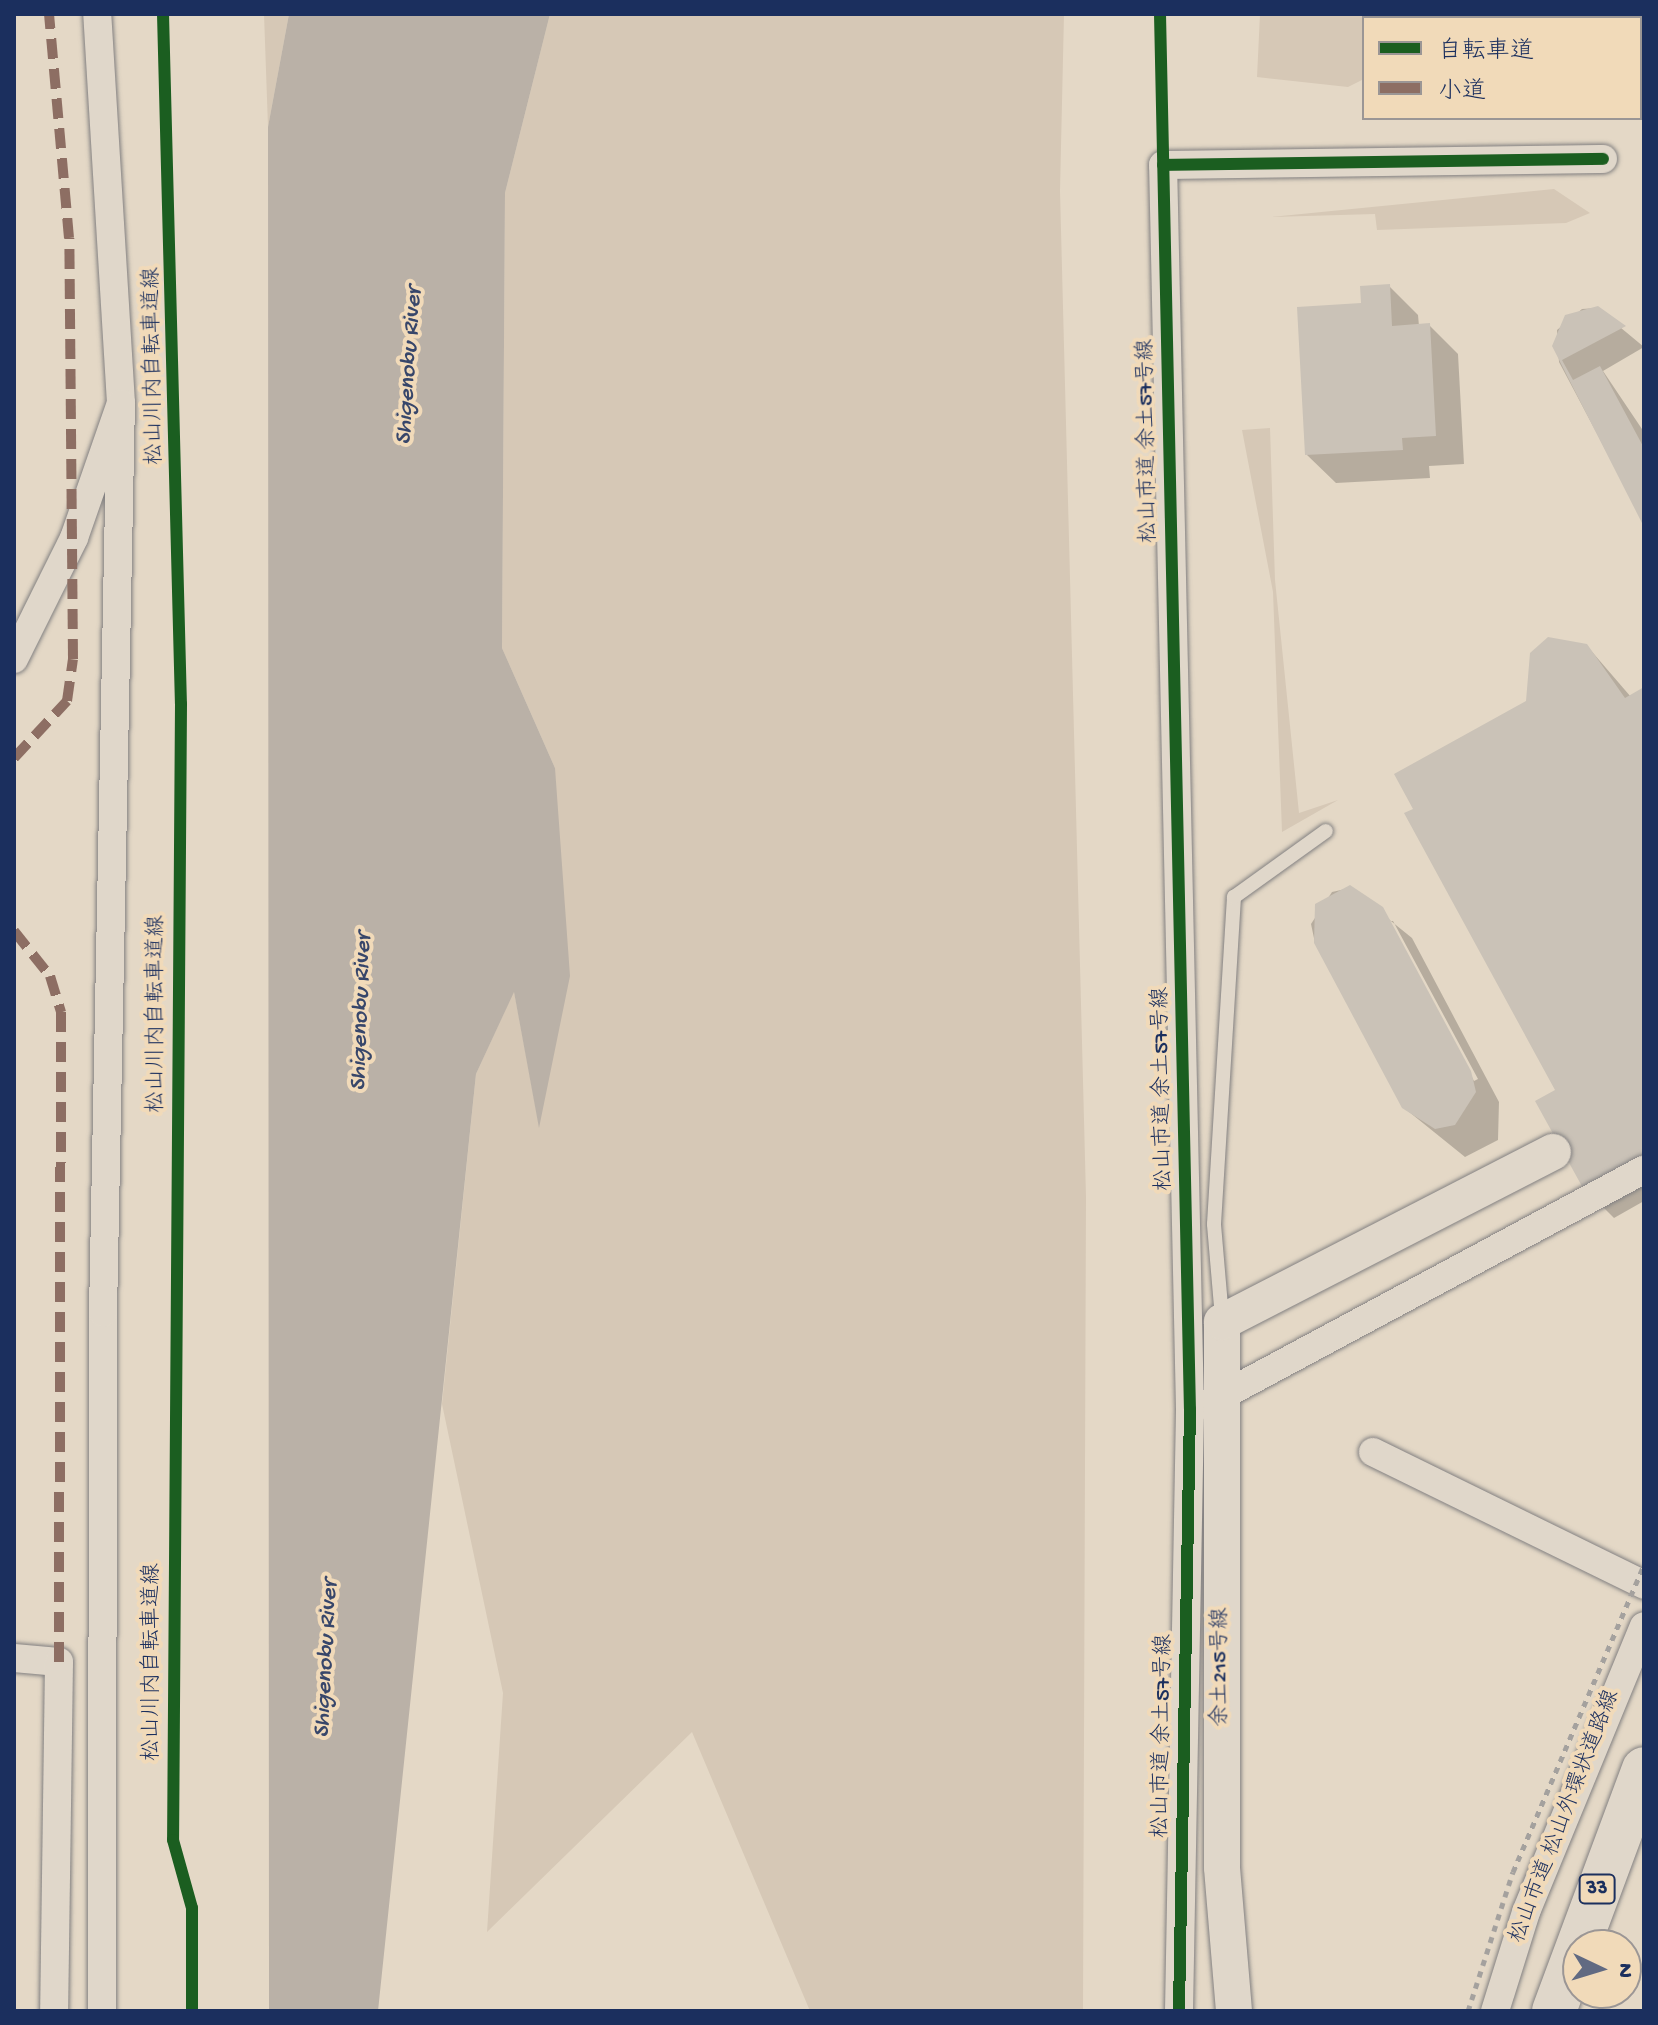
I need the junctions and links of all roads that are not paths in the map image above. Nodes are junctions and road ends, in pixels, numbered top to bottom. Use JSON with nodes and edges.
{"nodes":[{"id":1,"x":97,"y":14,"type":"edge"},
{"id":2,"x":1603,"y":159,"type":"dead end"},
{"id":3,"x":121,"y":403,"type":"junction"},
{"id":4,"x":14,"y":659,"type":"edge"},
{"id":5,"x":1326,"y":831,"type":"dead end"},
{"id":6,"x":1553,"y":1152,"type":"dead end"},
{"id":7,"x":1644,"y":1170,"type":"edge"},
{"id":8,"x":1206,"y":1325,"type":"junction"},
{"id":9,"x":1206,"y":1405,"type":"junction"},
{"id":10,"x":1373,"y":1452,"type":"dead end"},
{"id":11,"x":1644,"y":1585,"type":"edge"},
{"id":12,"x":1644,"y":1626,"type":"edge"},
{"id":13,"x":14,"y":1658,"type":"edge"},
{"id":14,"x":1644,"y":1769,"type":"edge"},
{"id":15,"x":54,"y":2011,"type":"edge"},
{"id":16,"x":102,"y":2011,"type":"edge"},
{"id":17,"x":1179,"y":2011,"type":"edge"},
{"id":18,"x":1234,"y":2011,"type":"edge"},
{"id":19,"x":1495,"y":2011,"type":"edge"},
{"id":20,"x":1554,"y":2011,"type":"edge"}],
"edges":[{"from":1,"to":3,"type":"street"},
{"from":2,"to":8,"type":"street","name":"松山市道 余土57号線"},
{"from":3,"to":4,"type":"street"},
{"from":3,"to":16,"type":"street"},
{"from":5,"to":8,"type":"lane"},
{"from":6,"to":8,"type":"street"},
{"from":7,"to":9,"type":"street"},
{"from":8,"to":9,"type":"street","name":"余土215号線"},
{"from":9,"to":17,"type":"street","name":"松山市道 余土57号線"},
{"from":9,"to":18,"type":"street","name":"余土215号線"},
{"from":10,"to":11,"type":"street"},
{"from":12,"to":19,"type":"street","name":"松山市道 松山外環状道路線"},
{"from":13,"to":15,"type":"street"},
{"from":14,"to":20,"type":"highway","number":"33"}]}
